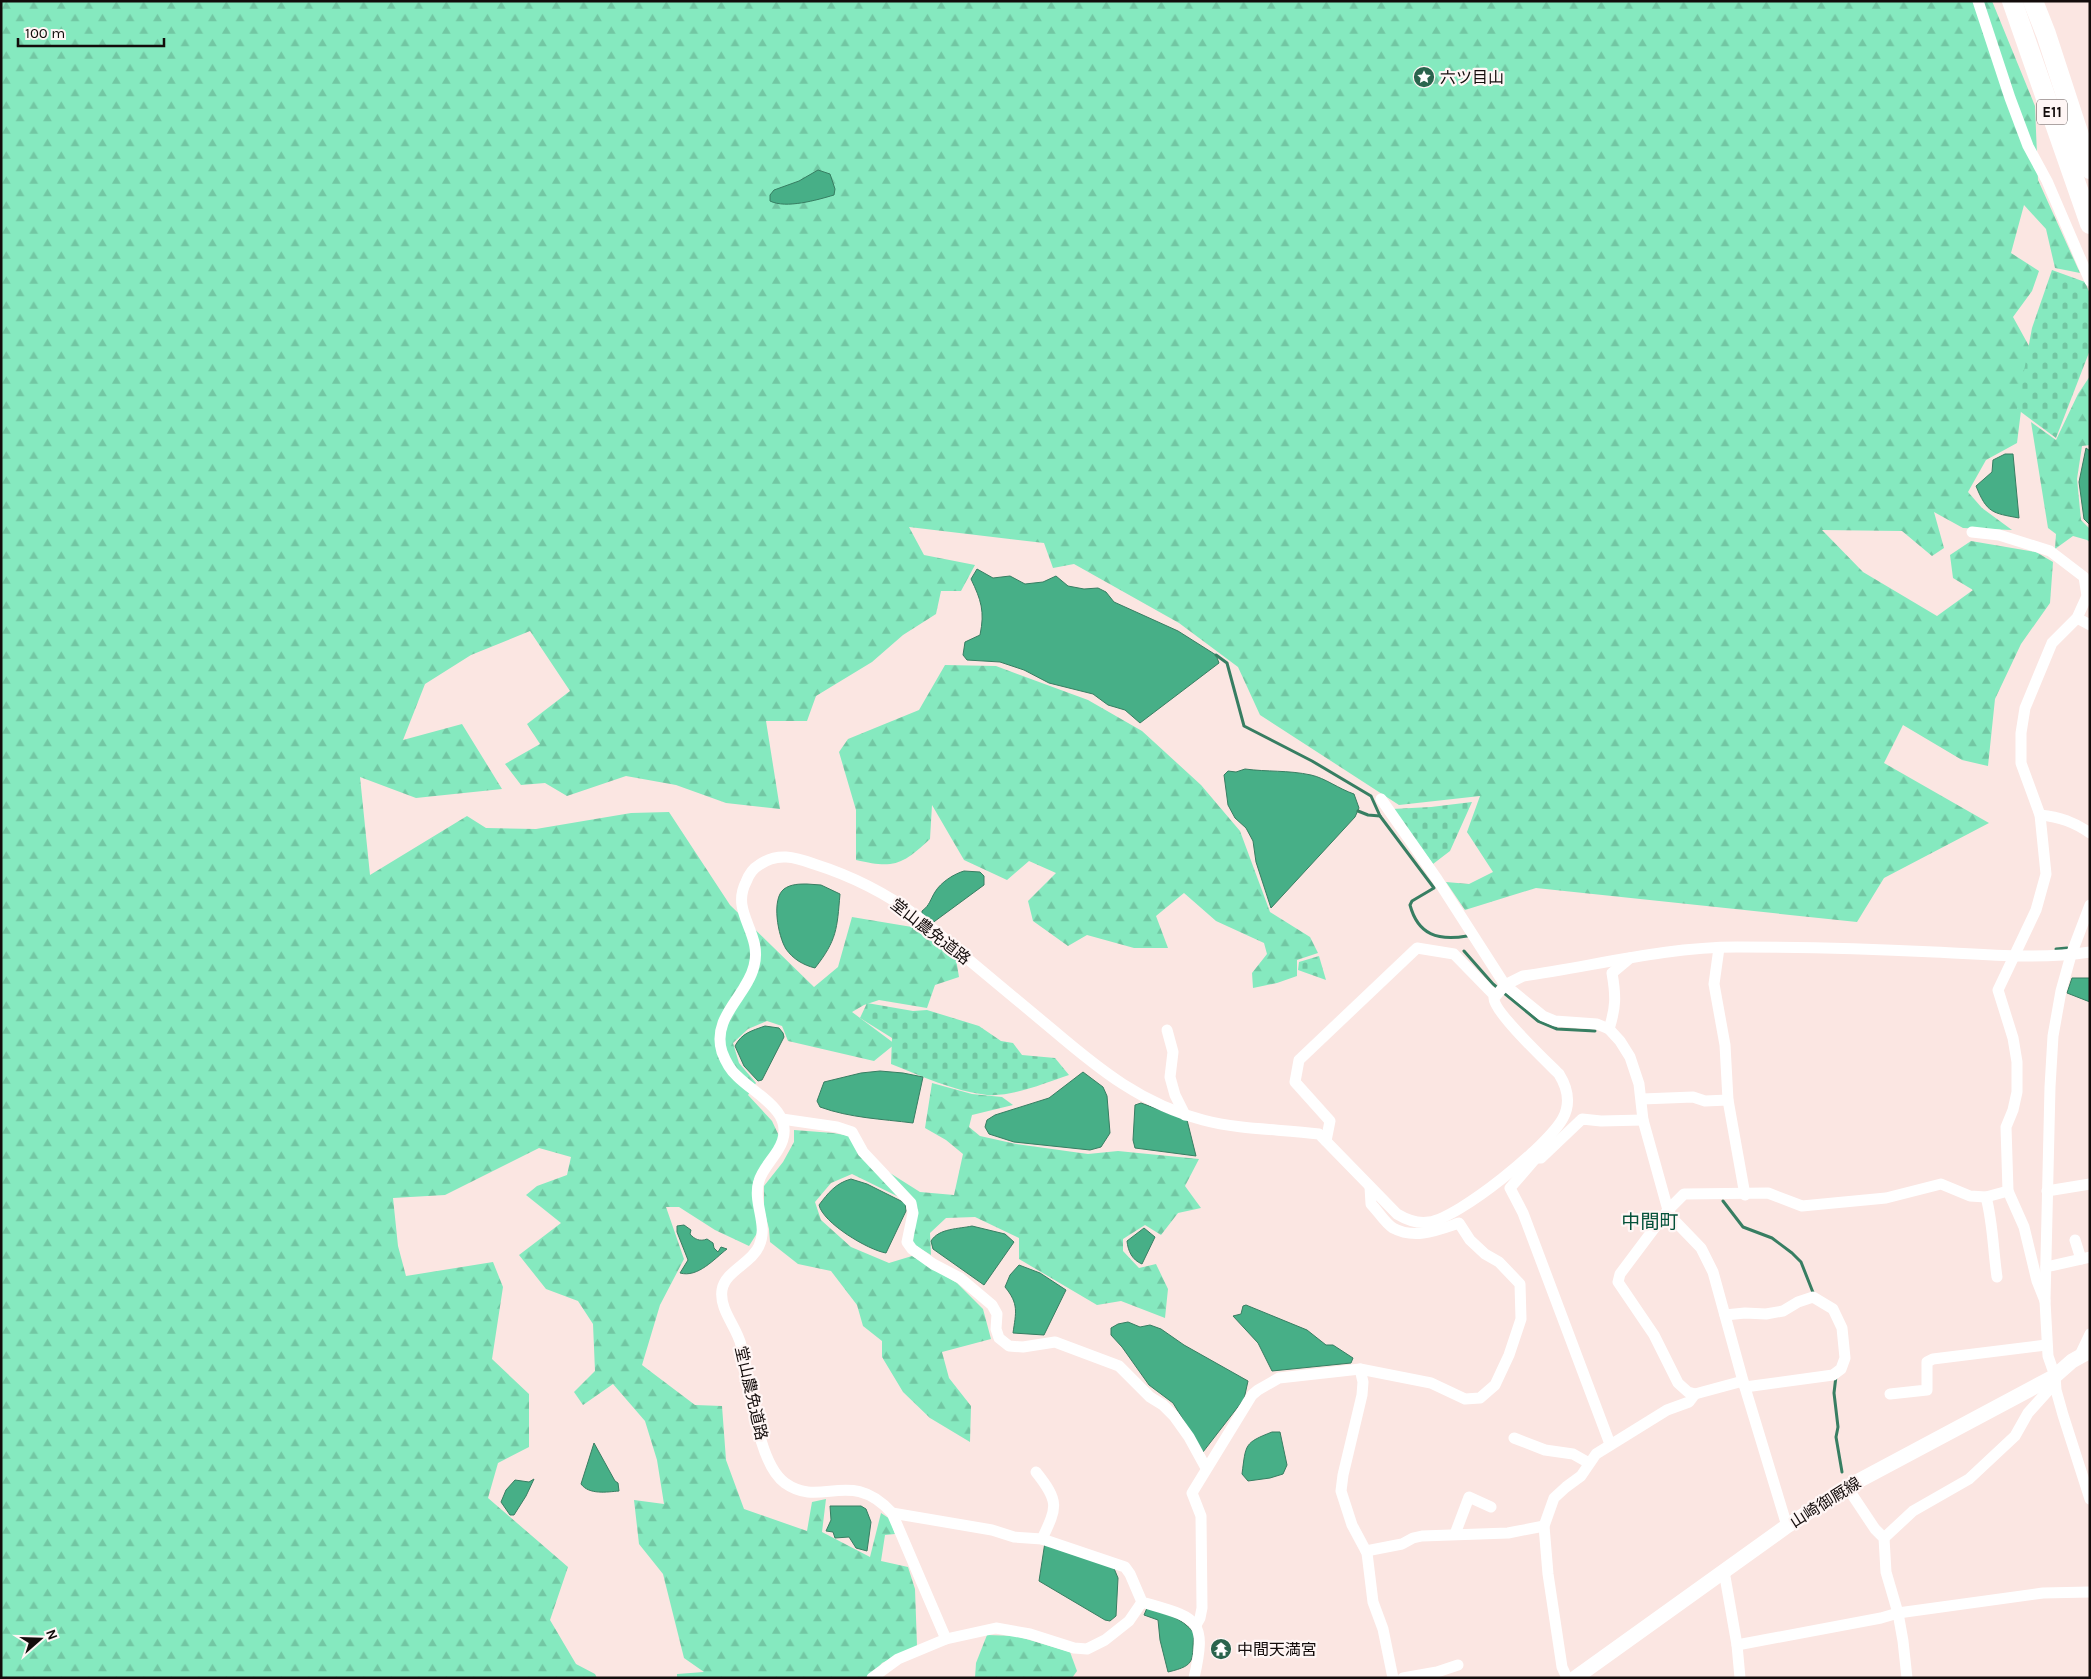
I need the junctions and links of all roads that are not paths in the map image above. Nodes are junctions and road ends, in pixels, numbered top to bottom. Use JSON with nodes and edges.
{"nodes":[{"id":1,"x":1978,"y":1,"type":"edge"},
{"id":2,"x":2012,"y":1,"type":"edge"},
{"id":3,"x":2033,"y":1,"type":"edge"},
{"id":4,"x":2090,"y":169,"type":"edge"},
{"id":5,"x":2090,"y":224,"type":"edge"},
{"id":6,"x":2090,"y":281,"type":"edge"},
{"id":7,"x":1972,"y":532,"type":"dead end"},
{"id":8,"x":2077,"y":618,"type":"junction"},
{"id":9,"x":2090,"y":625,"type":"edge"},
{"id":10,"x":1381,"y":799,"type":"dead end"},
{"id":11,"x":2040,"y":815,"type":"junction"},
{"id":12,"x":2090,"y":833,"type":"edge"},
{"id":13,"x":2090,"y":905,"type":"edge"},
{"id":14,"x":1719,"y":948,"type":"junction"},
{"id":15,"x":2090,"y":952,"type":"edge"},
{"id":16,"x":2071,"y":955,"type":"junction"},
{"id":17,"x":2014,"y":956,"type":"junction"},
{"id":18,"x":1630,"y":958,"type":"junction"},
{"id":19,"x":1500,"y":990,"type":"junction"},
{"id":20,"x":1609,"y":1029,"type":"junction"},
{"id":21,"x":1167,"y":1030,"type":"dead end"},
{"id":22,"x":1642,"y":1099,"type":"junction"},
{"id":23,"x":1728,"y":1100,"type":"junction"},
{"id":24,"x":1185,"y":1115,"type":"junction"},
{"id":25,"x":782,"y":1119,"type":"junction"},
{"id":26,"x":1643,"y":1120,"type":"junction"},
{"id":27,"x":1323,"y":1137,"type":"junction"},
{"id":28,"x":1534,"y":1156,"type":"junction"},
{"id":29,"x":2090,"y":1184,"type":"edge"},
{"id":30,"x":1370,"y":1187,"type":"junction"},
{"id":31,"x":2008,"y":1191,"type":"junction"},
{"id":32,"x":2048,"y":1191,"type":"junction"},
{"id":33,"x":1745,"y":1195,"type":"junction"},
{"id":34,"x":1986,"y":1197,"type":"junction"},
{"id":35,"x":1668,"y":1210,"type":"junction"},
{"id":36,"x":2075,"y":1240,"type":"dead end"},
{"id":37,"x":2085,"y":1258,"type":"edge"},
{"id":38,"x":2046,"y":1267,"type":"junction"},
{"id":39,"x":1997,"y":1277,"type":"dead end"},
{"id":40,"x":2045,"y":1301,"type":"junction"},
{"id":41,"x":1725,"y":1316,"type":"junction"},
{"id":42,"x":2090,"y":1334,"type":"edge"},
{"id":43,"x":2046,"y":1345,"type":"junction"},
{"id":44,"x":2085,"y":1353,"type":"edge"},
{"id":45,"x":1360,"y":1369,"type":"junction"},
{"id":46,"x":2055,"y":1380,"type":"junction"},
{"id":47,"x":1744,"y":1384,"type":"junction"},
{"id":48,"x":1695,"y":1394,"type":"junction"},
{"id":49,"x":1890,"y":1394,"type":"dead end"},
{"id":50,"x":1514,"y":1438,"type":"dead end"},
{"id":51,"x":1610,"y":1444,"type":"junction"},
{"id":52,"x":1589,"y":1463,"type":"junction"},
{"id":53,"x":1206,"y":1468,"type":"junction"},
{"id":54,"x":1036,"y":1472,"type":"dead end"},
{"id":55,"x":1847,"y":1487,"type":"junction"},
{"id":56,"x":2090,"y":1499,"type":"edge"},
{"id":57,"x":1491,"y":1508,"type":"dead end"},
{"id":58,"x":892,"y":1513,"type":"junction"},
{"id":59,"x":1544,"y":1526,"type":"junction"},
{"id":60,"x":1787,"y":1526,"type":"junction"},
{"id":61,"x":1455,"y":1534,"type":"junction"},
{"id":62,"x":1884,"y":1538,"type":"junction"},
{"id":63,"x":1042,"y":1539,"type":"junction"},
{"id":64,"x":1366,"y":1551,"type":"junction"},
{"id":65,"x":1724,"y":1571,"type":"junction"},
{"id":66,"x":2090,"y":1592,"type":"edge"},
{"id":67,"x":1142,"y":1602,"type":"junction"},
{"id":68,"x":1894,"y":1614,"type":"junction"},
{"id":69,"x":1196,"y":1625,"type":"junction"},
{"id":70,"x":946,"y":1639,"type":"junction"},
{"id":71,"x":1737,"y":1645,"type":"junction"},
{"id":72,"x":1458,"y":1665,"type":"dead end"},
{"id":73,"x":872,"y":1678,"type":"edge"},
{"id":74,"x":1194,"y":1678,"type":"edge"},
{"id":75,"x":1393,"y":1678,"type":"edge"},
{"id":76,"x":1403,"y":1678,"type":"edge"},
{"id":77,"x":1567,"y":1678,"type":"edge"},
{"id":78,"x":1574,"y":1678,"type":"edge"},
{"id":79,"x":1740,"y":1678,"type":"edge"},
{"id":80,"x":1907,"y":1678,"type":"edge"}],
"edges":[{"from":1,"to":6,"type":"street"},
{"from":2,"to":5,"type":"highway","number":"E11"},
{"from":3,"to":4,"type":"highway","number":"E11"},
{"from":7,"to":8,"type":"street"},
{"from":8,"to":9,"type":"street"},
{"from":8,"to":11,"type":"street"},
{"from":10,"to":19,"type":"street"},
{"from":11,"to":12,"type":"street"},
{"from":11,"to":17,"type":"street"},
{"from":13,"to":16,"type":"street"},
{"from":14,"to":17,"type":"street"},
{"from":14,"to":18,"type":"street"},
{"from":14,"to":23,"type":"street"},
{"from":15,"to":16,"type":"street"},
{"from":16,"to":17,"type":"street"},
{"from":16,"to":32,"type":"street"},
{"from":17,"to":31,"type":"street"},
{"from":18,"to":19,"type":"street"},
{"from":18,"to":20,"type":"street"},
{"from":19,"to":20,"type":"street"},
{"from":19,"to":27,"type":"street"},
{"from":19,"to":28,"type":"street"},
{"from":20,"to":22,"type":"street"},
{"from":21,"to":24,"type":"street"},
{"from":22,"to":23,"type":"street"},
{"from":22,"to":26,"type":"street"},
{"from":23,"to":33,"type":"street"},
{"from":24,"to":25,"type":"street","name":"堂山農免道路"},
{"from":24,"to":27,"type":"street","name":"堂山農免道路"},
{"from":25,"to":53,"type":"street"},
{"from":25,"to":58,"type":"street","name":"堂山農免道路"},
{"from":26,"to":28,"type":"street"},
{"from":26,"to":35,"type":"street"},
{"from":27,"to":30,"type":"street"},
{"from":28,"to":30,"type":"street"},
{"from":28,"to":51,"type":"street"},
{"from":29,"to":32,"type":"street"},
{"from":30,"to":45,"type":"street"},
{"from":31,"to":34,"type":"street"},
{"from":31,"to":40,"type":"street"},
{"from":32,"to":38,"type":"street"},
{"from":33,"to":34,"type":"street"},
{"from":33,"to":35,"type":"street"},
{"from":34,"to":39,"type":"street"},
{"from":35,"to":41,"type":"street"},
{"from":35,"to":48,"type":"street"},
{"from":36,"to":37,"type":"street"},
{"from":37,"to":38,"type":"street"},
{"from":38,"to":40,"type":"street"},
{"from":40,"to":43,"type":"street"},
{"from":41,"to":47,"type":"street"},
{"from":41,"to":47,"type":"street"},
{"from":42,"to":44,"type":"street"},
{"from":43,"to":46,"type":"street"},
{"from":43,"to":49,"type":"street"},
{"from":44,"to":46,"type":"main road","name":"山崎御厩線"},
{"from":45,"to":53,"type":"street"},
{"from":45,"to":64,"type":"street"},
{"from":46,"to":55,"type":"main road","name":"山崎御厩線"},
{"from":46,"to":56,"type":"street"},
{"from":46,"to":62,"type":"street"},
{"from":47,"to":48,"type":"street"},
{"from":47,"to":60,"type":"street"},
{"from":48,"to":51,"type":"street"},
{"from":50,"to":52,"type":"street"},
{"from":51,"to":52,"type":"street"},
{"from":52,"to":59,"type":"street"},
{"from":53,"to":69,"type":"street"},
{"from":54,"to":63,"type":"street"},
{"from":55,"to":60,"type":"main road","name":"山崎御厩線"},
{"from":55,"to":62,"type":"street"},
{"from":57,"to":61,"type":"street"},
{"from":58,"to":63,"type":"street"},
{"from":58,"to":70,"type":"street","name":"堂山農免道路"},
{"from":59,"to":61,"type":"street"},
{"from":59,"to":77,"type":"street"},
{"from":60,"to":65,"type":"main road","name":"山崎御厩線"},
{"from":61,"to":64,"type":"street"},
{"from":62,"to":68,"type":"street"},
{"from":63,"to":67,"type":"street"},
{"from":64,"to":75,"type":"street"},
{"from":65,"to":71,"type":"street"},
{"from":65,"to":78,"type":"main road","name":"山崎御厩線"},
{"from":66,"to":68,"type":"street"},
{"from":67,"to":69,"type":"street"},
{"from":67,"to":70,"type":"street"},
{"from":68,"to":71,"type":"street"},
{"from":68,"to":80,"type":"street"},
{"from":69,"to":74,"type":"street"},
{"from":70,"to":73,"type":"street"},
{"from":71,"to":79,"type":"street"},
{"from":72,"to":76,"type":"street"}]}
